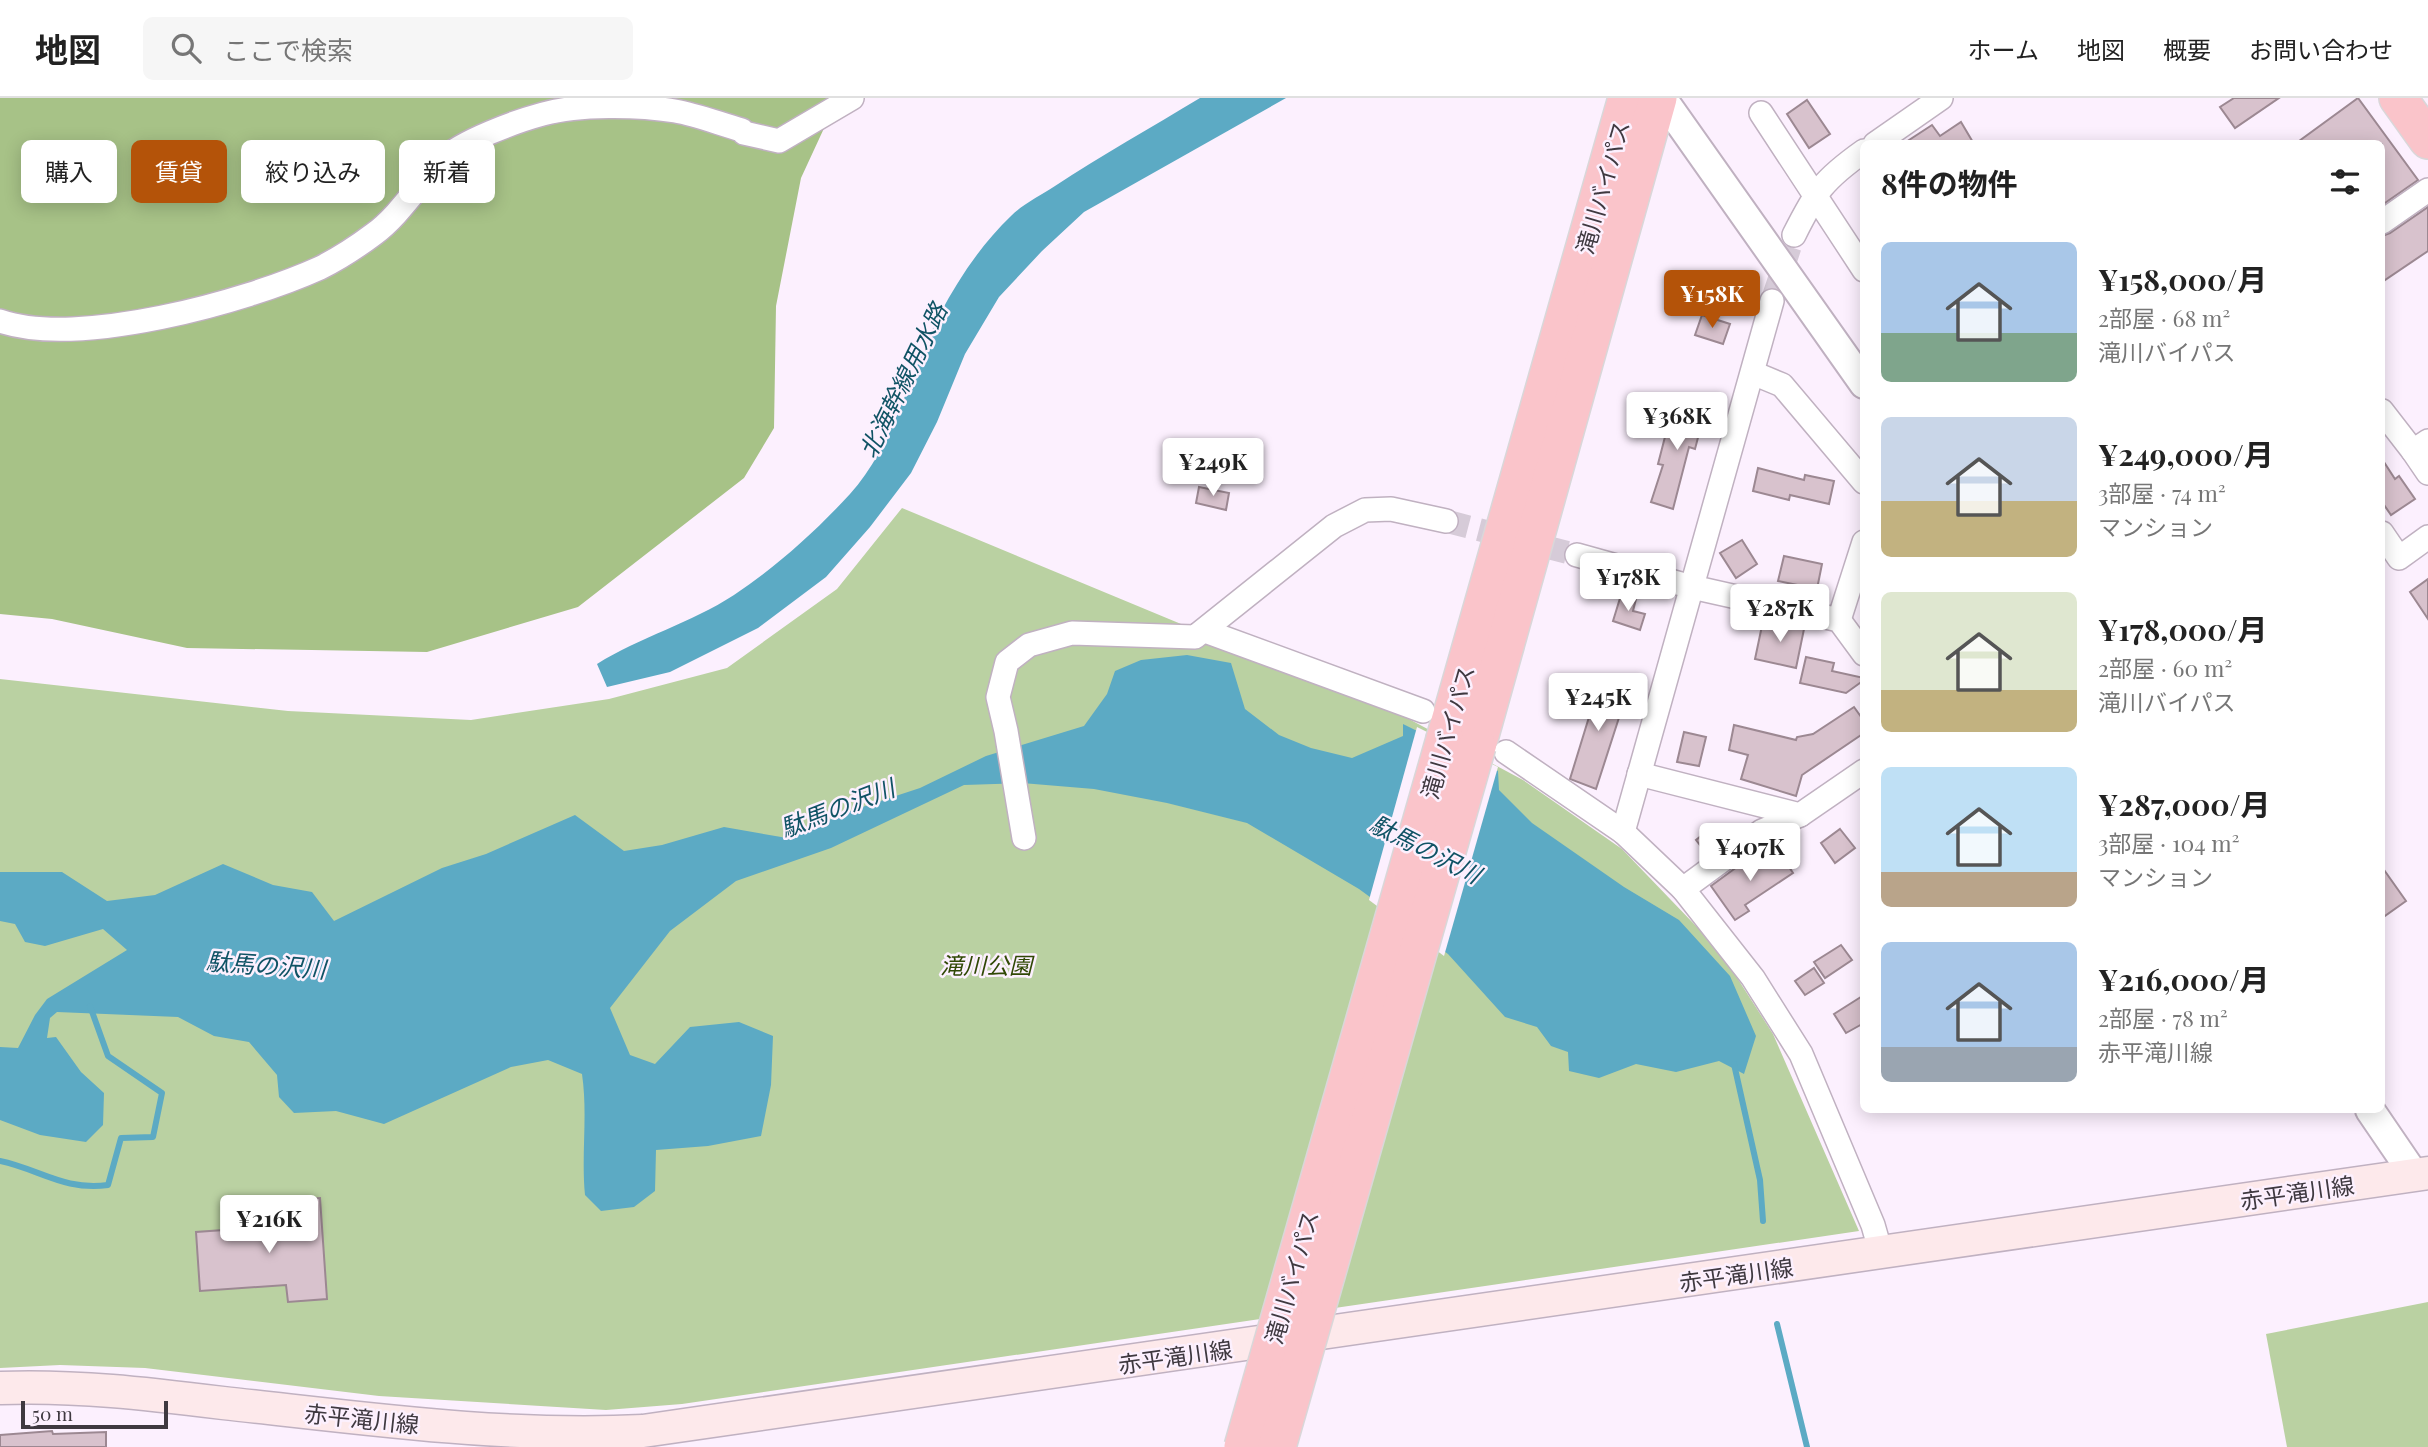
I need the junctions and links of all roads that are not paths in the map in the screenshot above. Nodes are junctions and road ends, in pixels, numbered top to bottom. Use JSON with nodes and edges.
{"nodes":[{"id":1,"x":852,"y":98,"type":"edge"},
{"id":2,"x":1627,"y":98,"type":"edge"},
{"id":3,"x":1660,"y":98,"type":"edge"},
{"id":4,"x":1941,"y":98,"type":"edge"},
{"id":5,"x":2398,"y":98,"type":"edge"},
{"id":6,"x":1761,"y":113,"type":"dead end"},
{"id":7,"x":1881,"y":140,"type":"edge"},
{"id":8,"x":2428,"y":140,"type":"edge"},
{"id":9,"x":1860,"y":154,"type":"edge"},
{"id":10,"x":2428,"y":190,"type":"edge"},
{"id":11,"x":1814,"y":195,"type":"junction"},
{"id":12,"x":2385,"y":220,"type":"edge"},
{"id":13,"x":1794,"y":235,"type":"tunnel mouth"},
{"id":14,"x":1860,"y":264,"type":"edge"},
{"id":15,"x":1772,"y":301,"type":"tunnel mouth"},
{"id":16,"x":0,"y":321,"type":"edge"},
{"id":17,"x":1753,"y":373,"type":"junction"},
{"id":18,"x":1860,"y":378,"type":"edge"},
{"id":19,"x":2385,"y":414,"type":"edge"},
{"id":20,"x":2420,"y":446,"type":"edge"},
{"id":21,"x":2428,"y":473,"type":"edge"},
{"id":22,"x":1860,"y":477,"type":"edge"},
{"id":23,"x":1446,"y":521,"type":"tunnel mouth"},
{"id":24,"x":2385,"y":537,"type":"edge"},
{"id":25,"x":2428,"y":537,"type":"edge"},
{"id":26,"x":1860,"y":554,"type":"edge"},
{"id":27,"x":1577,"y":555,"type":"tunnel mouth"},
{"id":28,"x":1692,"y":587,"type":"junction"},
{"id":29,"x":1839,"y":620,"type":"junction"},
{"id":30,"x":1205,"y":631,"type":"junction"},
{"id":31,"x":1860,"y":649,"type":"edge"},
{"id":32,"x":1423,"y":710,"type":"dead end"},
{"id":33,"x":1476,"y":746,"type":"junction"},
{"id":34,"x":1639,"y":774,"type":"junction"},
{"id":35,"x":1860,"y":774,"type":"edge"},
{"id":36,"x":1800,"y":815,"type":"junction"},
{"id":37,"x":1623,"y":832,"type":"junction"},
{"id":38,"x":1024,"y":838,"type":"dead end"},
{"id":39,"x":1683,"y":889,"type":"junction"},
{"id":40,"x":2372,"y":1113,"type":"edge"},
{"id":41,"x":2421,"y":1175,"type":"edge"},
{"id":42,"x":1881,"y":1253,"type":"junction"},
{"id":43,"x":0,"y":1388,"type":"edge"},
{"id":44,"x":576,"y":1440,"type":"edge"},
{"id":45,"x":1243,"y":1447,"type":"edge"},
{"id":46,"x":1278,"y":1447,"type":"edge"}],
"edges":[{"from":1,"to":16,"type":"street"},
{"from":2,"to":33,"type":"highway","name":"滝川バイパス"},
{"from":3,"to":18,"type":"street"},
{"from":3,"to":33,"type":"highway","name":"滝川バイパス"},
{"from":4,"to":7,"type":"street"},
{"from":5,"to":8,"type":"highway"},
{"from":6,"to":11,"type":"street"},
{"from":9,"to":11,"type":"street"},
{"from":10,"to":12,"type":"street"},
{"from":11,"to":13,"type":"street"},
{"from":11,"to":14,"type":"street"},
{"from":15,"to":17,"type":"street"},
{"from":17,"to":22,"type":"street"},
{"from":17,"to":28,"type":"street"},
{"from":19,"to":20,"type":"street"},
{"from":20,"to":21,"type":"street"},
{"from":23,"to":30,"type":"street"},
{"from":24,"to":25,"type":"street"},
{"from":26,"to":29,"type":"street"},
{"from":27,"to":28,"type":"street"},
{"from":28,"to":29,"type":"street"},
{"from":28,"to":34,"type":"street"},
{"from":29,"to":31,"type":"street"},
{"from":30,"to":32,"type":"street"},
{"from":30,"to":38,"type":"street"},
{"from":33,"to":37,"type":"street"},
{"from":33,"to":45,"type":"highway","name":"滝川バイパス","bridge":true},
{"from":33,"to":46,"type":"highway","name":"滝川バイパス","bridge":true},
{"from":34,"to":36,"type":"street"},
{"from":34,"to":37,"type":"street"},
{"from":35,"to":36,"type":"street"},
{"from":36,"to":39,"type":"street"},
{"from":37,"to":39,"type":"street"},
{"from":39,"to":42,"type":"street"},
{"from":40,"to":41,"type":"street"},
{"from":41,"to":42,"type":"main road","name":"赤平滝川線"},
{"from":42,"to":44,"type":"main road","name":"赤平滝川線"},
{"from":43,"to":44,"type":"main road","name":"赤平滝川線"}]}
